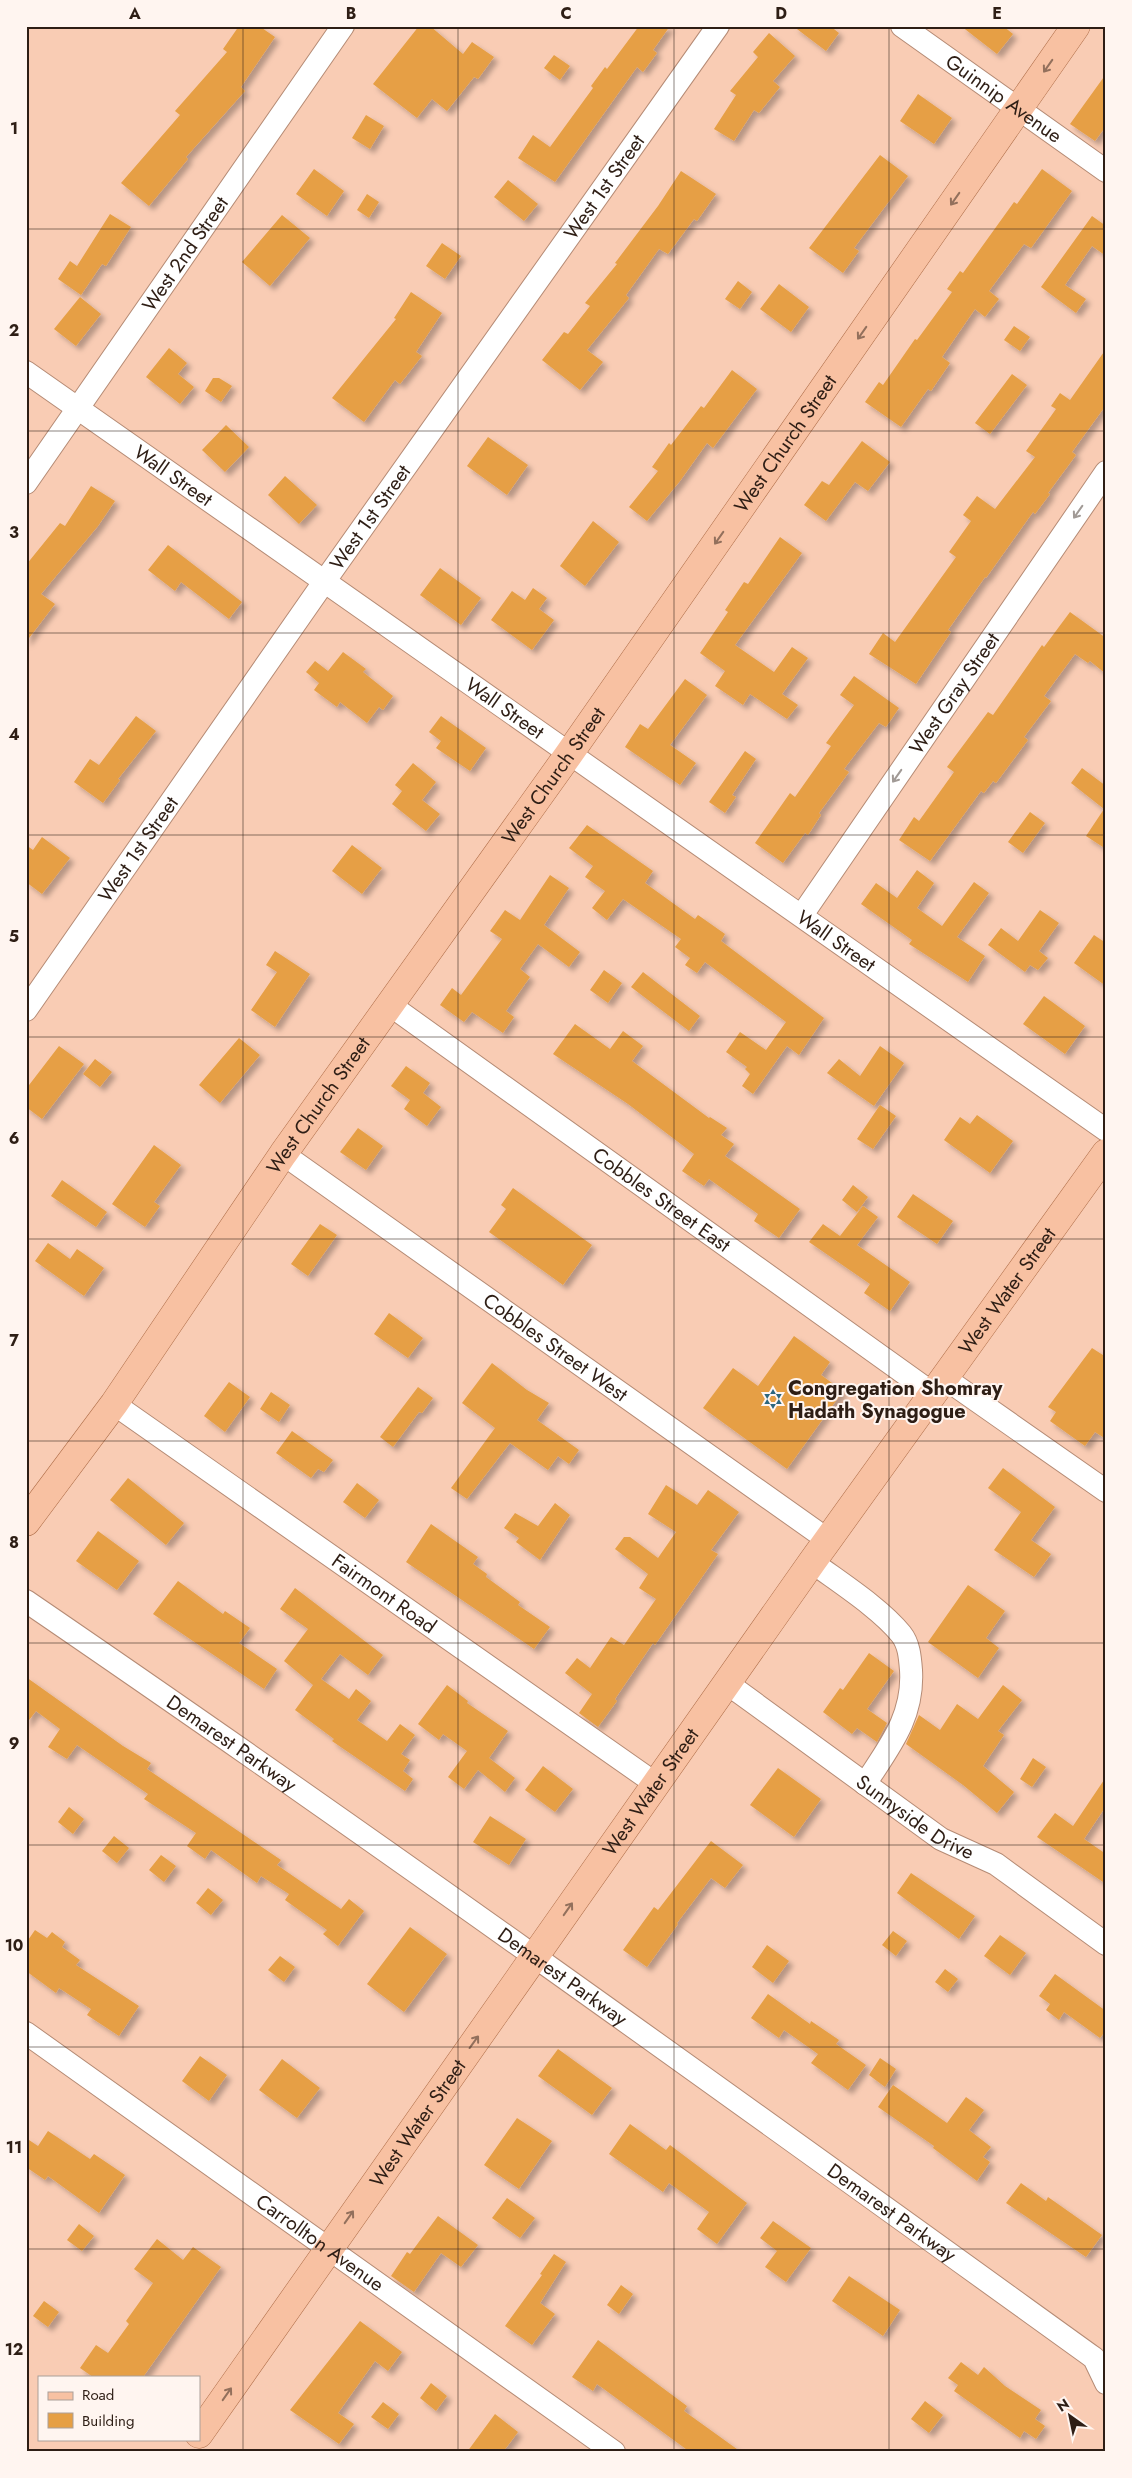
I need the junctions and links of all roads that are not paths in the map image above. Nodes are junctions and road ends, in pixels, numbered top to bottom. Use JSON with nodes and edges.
{"nodes":[{"id":1,"x":344,"y":26,"type":"edge"},
{"id":2,"x":718,"y":26,"type":"edge"},
{"id":3,"x":902,"y":26,"type":"edge"},
{"id":4,"x":1076,"y":26,"type":"edge"},
{"id":5,"x":1018,"y":109,"type":"junction"},
{"id":6,"x":1106,"y":171,"type":"edge"},
{"id":7,"x":26,"y":372,"type":"edge"},
{"id":8,"x":78,"y":408,"type":"junction"},
{"id":9,"x":1106,"y":472,"type":"edge"},
{"id":10,"x":26,"y":483,"type":"edge"},
{"id":11,"x":324,"y":582,"type":"junction"},
{"id":12,"x":569,"y":754,"type":"junction"},
{"id":13,"x":802,"y":915,"type":"junction"},
{"id":14,"x":390,"y":1005,"type":"junction"},
{"id":15,"x":26,"y":1010,"type":"edge"},
{"id":16,"x":1106,"y":1130,"type":"edge"},
{"id":17,"x":1106,"y":1152,"type":"edge"},
{"id":18,"x":283,"y":1154,"type":"junction"},
{"id":19,"x":938,"y":1385,"type":"junction"},
{"id":20,"x":114,"y":1404,"type":"junction"},
{"id":21,"x":1106,"y":1491,"type":"edge"},
{"id":22,"x":26,"y":1522,"type":"edge"},
{"id":23,"x":828,"y":1540,"type":"junction"},
{"id":24,"x":812,"y":1562,"type":"junction"},
{"id":25,"x":26,"y":1601,"type":"edge"},
{"id":26,"x":728,"y":1684,"type":"junction"},
{"id":27,"x":656,"y":1784,"type":"junction"},
{"id":28,"x":865,"y":1784,"type":"junction"},
{"id":29,"x":1106,"y":1944,"type":"edge"},
{"id":30,"x":535,"y":1956,"type":"junction"},
{"id":31,"x":26,"y":2033,"type":"edge"},
{"id":32,"x":328,"y":2248,"type":"junction"},
{"id":33,"x":1100,"y":2358,"type":"edge"},
{"id":34,"x":1106,"y":2383,"type":"edge"},
{"id":35,"x":200,"y":2433,"type":"edge"},
{"id":36,"x":194,"y":2440,"type":"edge"},
{"id":37,"x":186,"y":2452,"type":"edge"},
{"id":38,"x":614,"y":2452,"type":"edge"}],
"edges":[{"from":1,"to":8,"type":"street","name":"West 2nd Street"},
{"from":2,"to":11,"type":"street","name":"West 1st Street"},
{"from":3,"to":5,"type":"street","name":"Guinnip Avenue"},
{"from":4,"to":5,"type":"main road","name":"West Church Street","one_way":true},
{"from":5,"to":6,"type":"street","name":"Guinnip Avenue"},
{"from":5,"to":12,"type":"main road","name":"West Church Street","one_way":true},
{"from":7,"to":8,"type":"street","name":"Wall Street"},
{"from":8,"to":10,"type":"street","name":"West 2nd Street"},
{"from":8,"to":11,"type":"street","name":"Wall Street"},
{"from":9,"to":13,"type":"street","name":"West Gray Street","one_way":true},
{"from":11,"to":12,"type":"street","name":"Wall Street"},
{"from":11,"to":15,"type":"street","name":"West 1st Street"},
{"from":12,"to":13,"type":"street","name":"Wall Street"},
{"from":12,"to":14,"type":"main road","name":"West Church Street"},
{"from":13,"to":16,"type":"street","name":"Wall Street"},
{"from":14,"to":18,"type":"main road","name":"West Church Street"},
{"from":14,"to":19,"type":"street","name":"Cobbles Street East"},
{"from":17,"to":19,"type":"main road","name":"West Water Street"},
{"from":18,"to":20,"type":"main road","name":"West Church Street"},
{"from":18,"to":23,"type":"street","name":"Cobbles Street West"},
{"from":19,"to":21,"type":"street","name":"Cobbles Street East"},
{"from":19,"to":23,"type":"main road","name":"West Water Street"},
{"from":20,"to":22,"type":"main road","name":"West Church Street"},
{"from":20,"to":27,"type":"street","name":"Fairmont Road"},
{"from":23,"to":24,"type":"main road","name":"West Water Street"},
{"from":24,"to":26,"type":"main road","name":"West Water Street"},
{"from":24,"to":28,"type":"street"},
{"from":25,"to":30,"type":"street","name":"Demarest Parkway"},
{"from":26,"to":27,"type":"main road","name":"West Water Street"},
{"from":26,"to":28,"type":"street","name":"Sunnyside Drive"},
{"from":30,"to":27,"type":"main road","name":"West Water Street","one_way":true},
{"from":28,"to":29,"type":"street","name":"Sunnyside Drive"},
{"from":32,"to":30,"type":"main road","name":"West Water Street","one_way":true},
{"from":30,"to":33,"type":"street","name":"Demarest Parkway"},
{"from":31,"to":32,"type":"street","name":"Carrollton Avenue"},
{"from":35,"to":32,"type":"main road","name":"West Water Street","one_way":true},
{"from":32,"to":38,"type":"street","name":"Carrollton Avenue"},
{"from":33,"to":34,"type":"street","name":"Demarest Parkway"},
{"from":36,"to":37,"type":"main road"}]}
